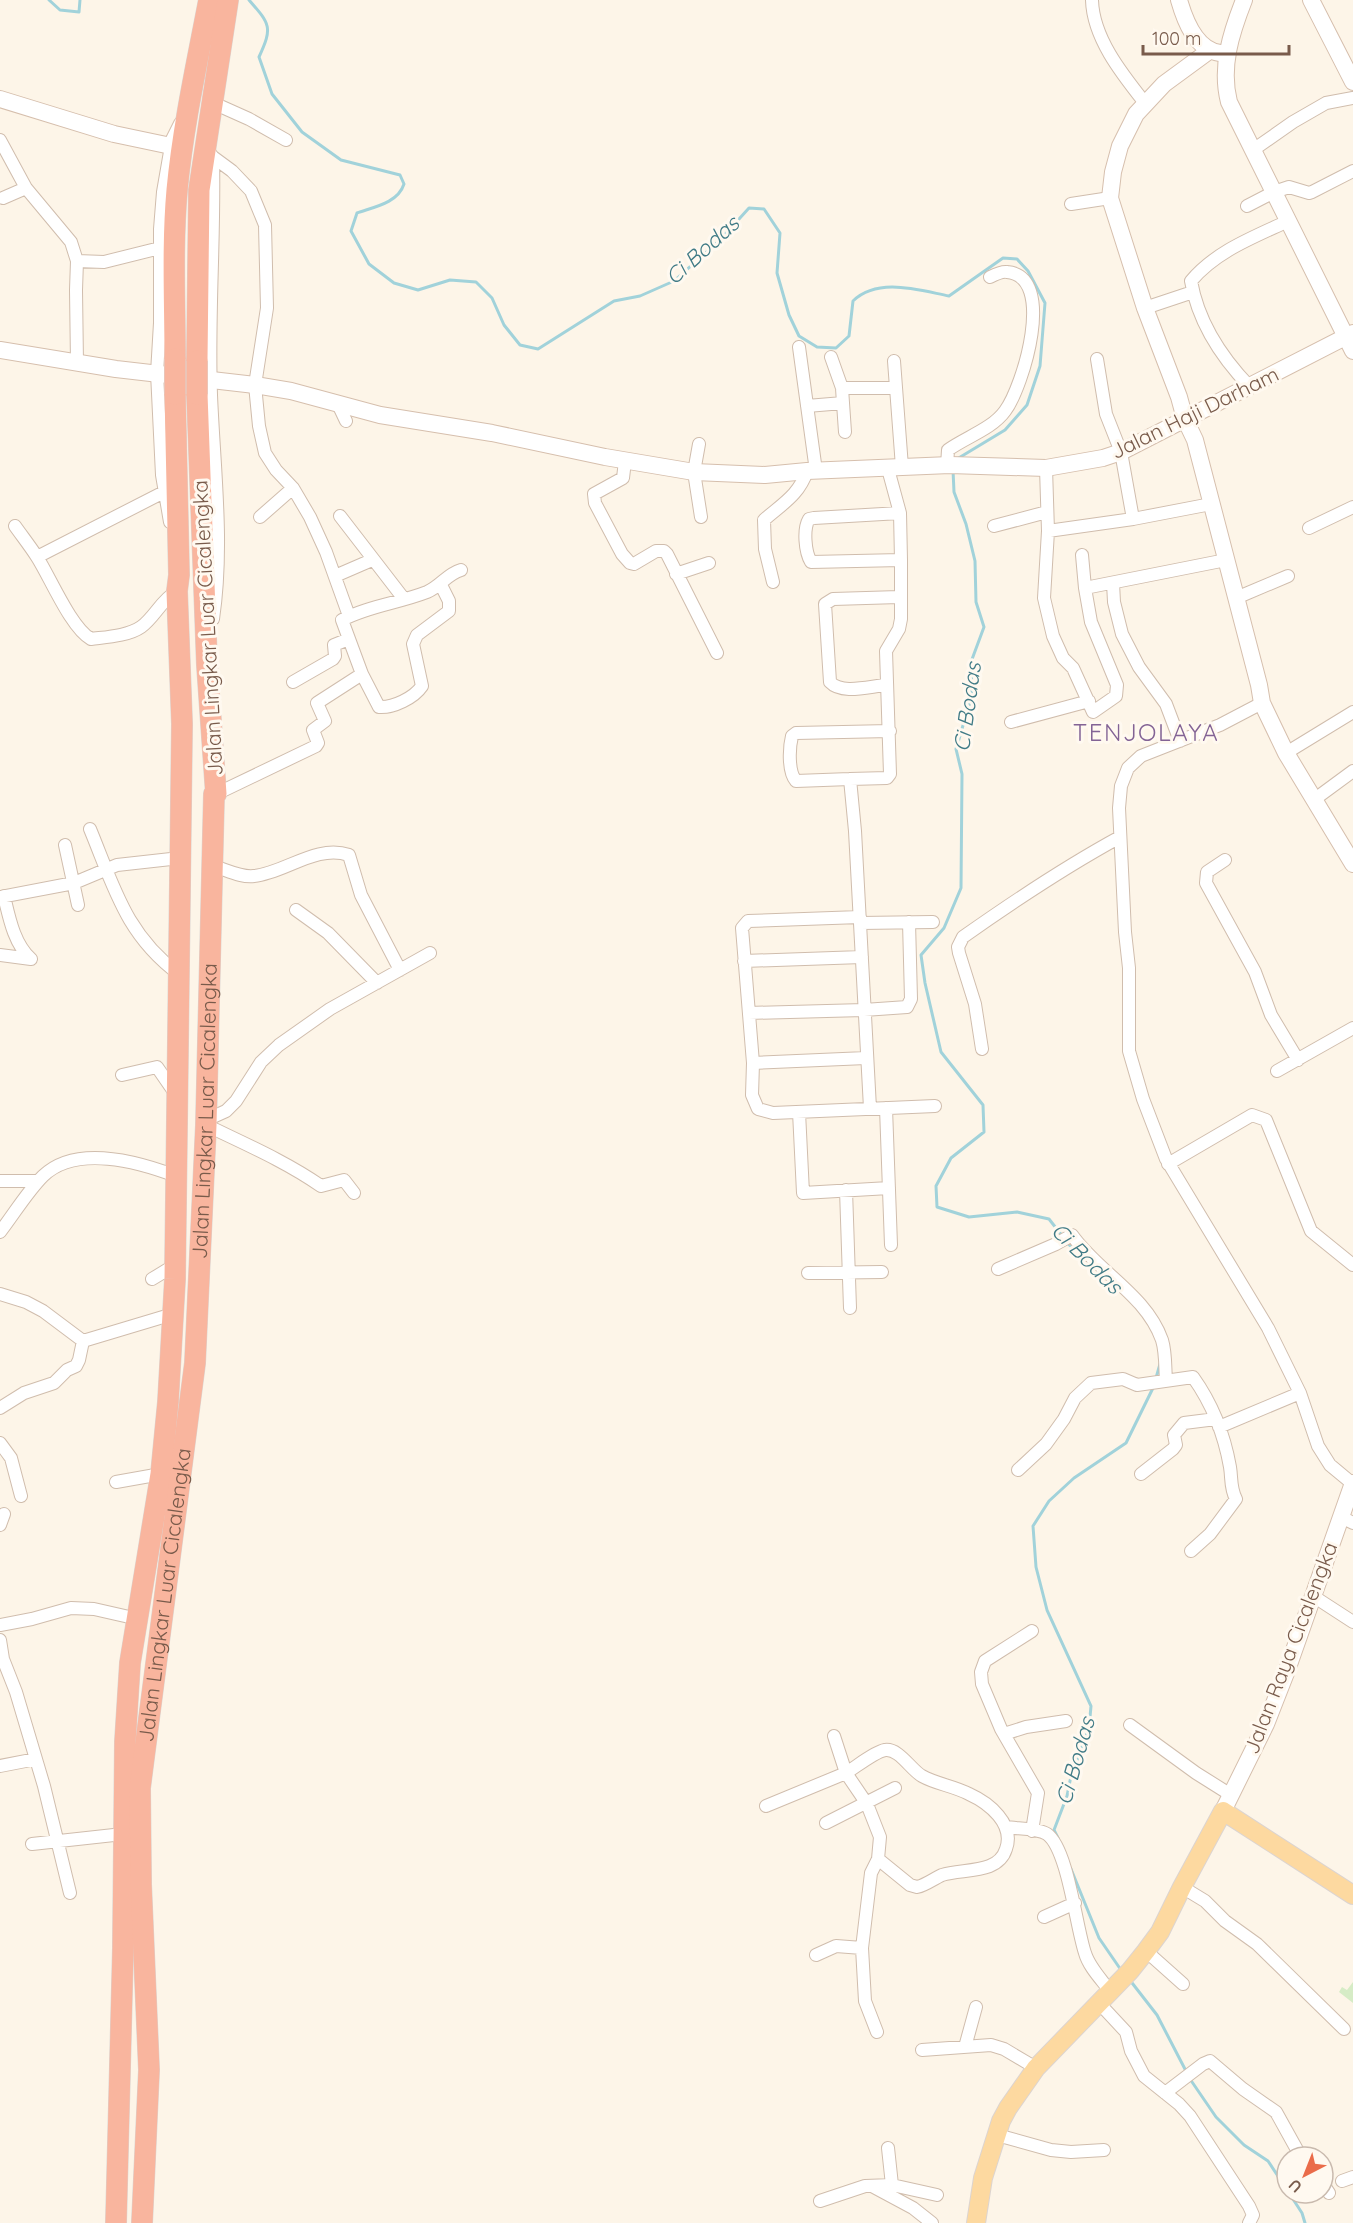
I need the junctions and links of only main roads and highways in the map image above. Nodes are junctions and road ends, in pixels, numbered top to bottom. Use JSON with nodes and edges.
{"nodes":[{"id":1,"x":209,"y":0,"type":"edge"},
{"id":2,"x":228,"y":0,"type":"edge"},
{"id":3,"x":210,"y":45,"type":"junction"},
{"id":4,"x":1353,"y":1895,"type":"edge"},
{"id":5,"x":116,"y":2223,"type":"edge"},
{"id":6,"x":142,"y":2223,"type":"edge"},
{"id":7,"x":976,"y":2223,"type":"edge"}],
"edges":[{"from":1,"to":3,"type":"highway","name":"Jalan Lingkar Luar Cicalengka"},
{"from":2,"to":3,"type":"highway","name":"Jalan Lingkar Luar Cicalengka"},
{"from":3,"to":5,"type":"highway","name":"Jalan Lingkar Luar Cicalengka","bridge":true},
{"from":3,"to":6,"type":"highway","name":"Jalan Lingkar Luar Cicalengka","bridge":true},
{"from":4,"to":7,"type":"main road"}]}
